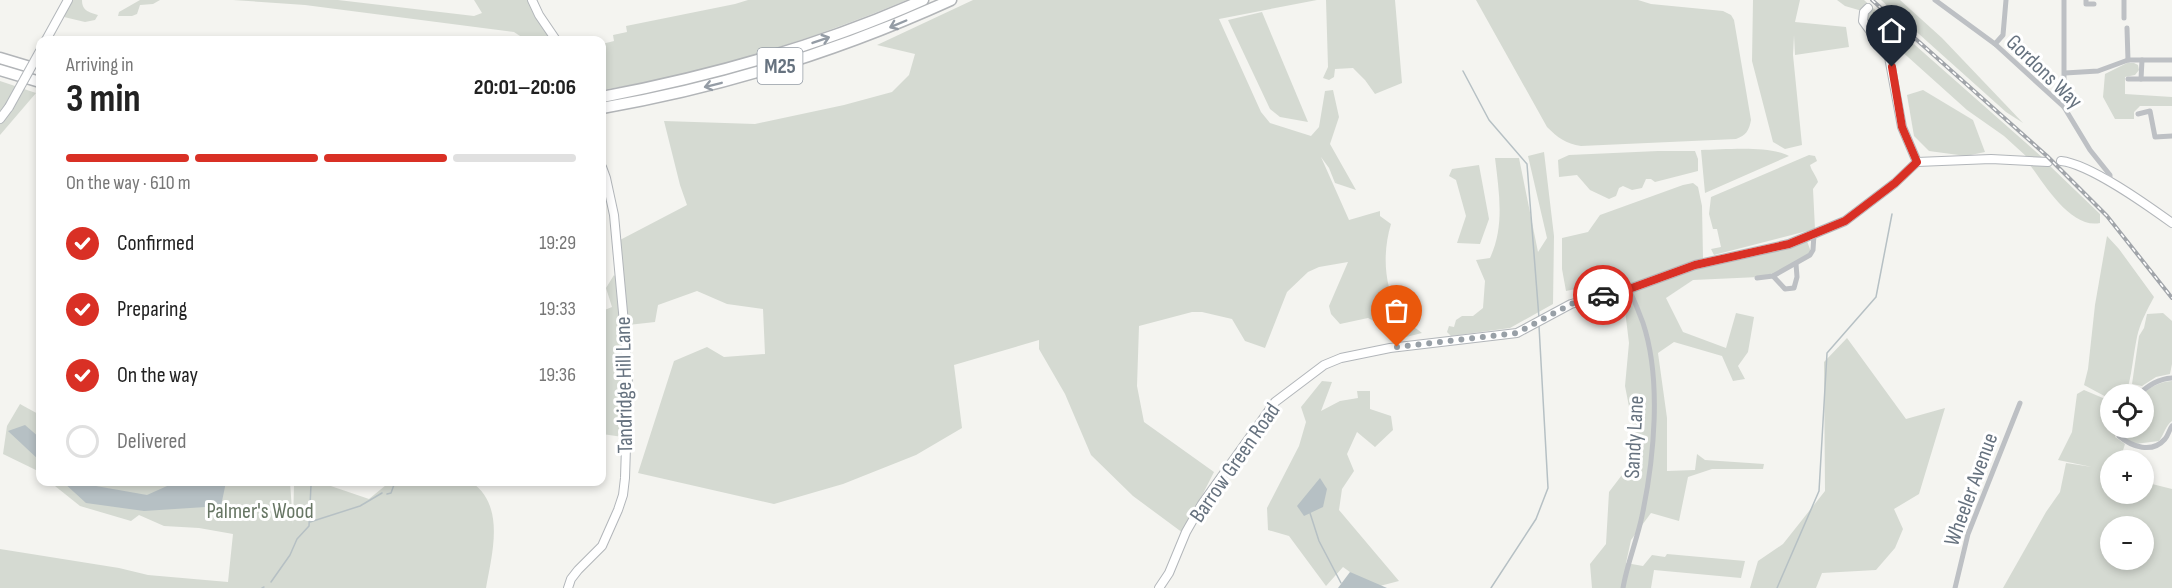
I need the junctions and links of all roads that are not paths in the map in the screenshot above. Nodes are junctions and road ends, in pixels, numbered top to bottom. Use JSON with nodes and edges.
{"nodes":[{"id":1,"x":68,"y":0,"type":"edge"},
{"id":2,"x":532,"y":0,"type":"edge"},
{"id":3,"x":923,"y":0,"type":"edge"},
{"id":4,"x":951,"y":0,"type":"edge"},
{"id":5,"x":1935,"y":0,"type":"edge"},
{"id":6,"x":2006,"y":0,"type":"edge"},
{"id":7,"x":2064,"y":0,"type":"edge"},
{"id":8,"x":2086,"y":0,"type":"edge"},
{"id":9,"x":2124,"y":0,"type":"edge"},
{"id":10,"x":2094,"y":4,"type":"dead end"},
{"id":11,"x":1868,"y":8,"type":"dead end"},
{"id":12,"x":2124,"y":18,"type":"dead end"},
{"id":13,"x":2127,"y":28,"type":"dead end"},
{"id":14,"x":48,"y":36,"type":"edge"},
{"id":15,"x":553,"y":36,"type":"edge"},
{"id":16,"x":1995,"y":44,"type":"junction"},
{"id":17,"x":0,"y":58,"type":"edge"},
{"id":18,"x":36,"y":58,"type":"edge"},
{"id":19,"x":2128,"y":60,"type":"junction"},
{"id":20,"x":2142,"y":60,"type":"junction"},
{"id":21,"x":2172,"y":60,"type":"edge"},
{"id":22,"x":36,"y":69,"type":"edge"},
{"id":23,"x":0,"y":70,"type":"edge"},
{"id":24,"x":2065,"y":73,"type":"junction"},
{"id":25,"x":2128,"y":79,"type":"dead end"},
{"id":26,"x":2141,"y":79,"type":"junction"},
{"id":27,"x":2172,"y":79,"type":"edge"},
{"id":28,"x":36,"y":81,"type":"edge"},
{"id":29,"x":606,"y":96,"type":"edge"},
{"id":30,"x":606,"y":107,"type":"edge"},
{"id":31,"x":2064,"y":107,"type":"junction"},
{"id":32,"x":2138,"y":114,"type":"dead end"},
{"id":33,"x":0,"y":119,"type":"edge"},
{"id":34,"x":2172,"y":136,"type":"edge"},
{"id":35,"x":2061,"y":161,"type":"dead end"},
{"id":36,"x":1917,"y":162,"type":"junction"},
{"id":37,"x":2048,"y":162,"type":"dead end"},
{"id":38,"x":606,"y":183,"type":"edge"},
{"id":39,"x":2110,"y":183,"type":"junction"},
{"id":40,"x":2172,"y":223,"type":"edge"},
{"id":41,"x":1814,"y":234,"type":"junction"},
{"id":42,"x":1796,"y":264,"type":"junction"},
{"id":43,"x":1773,"y":276,"type":"junction"},
{"id":44,"x":1757,"y":278,"type":"dead end"},
{"id":45,"x":1629,"y":289,"type":"junction"},
{"id":46,"x":2172,"y":378,"type":"edge"},
{"id":47,"x":2152,"y":384,"type":"edge"},
{"id":48,"x":2020,"y":403,"type":"dead end"},
{"id":49,"x":2172,"y":426,"type":"edge"},
{"id":50,"x":2121,"y":438,"type":"edge"},
{"id":51,"x":568,"y":588,"type":"edge"},
{"id":52,"x":1159,"y":588,"type":"edge"},
{"id":53,"x":1623,"y":588,"type":"edge"},
{"id":54,"x":1955,"y":588,"type":"edge"}],
"edges":[{"from":1,"to":14,"type":"street"},
{"from":2,"to":15,"type":"street"},
{"from":29,"to":3,"type":"highway","number":"M25","one_way":true},
{"from":4,"to":30,"type":"highway","number":"M25","one_way":true},
{"from":5,"to":16,"type":"street","name":"Gordons Way"},
{"from":6,"to":16,"type":"street"},
{"from":7,"to":24,"type":"street"},
{"from":8,"to":10,"type":"street"},
{"from":9,"to":12,"type":"street"},
{"from":11,"to":36,"type":"street"},
{"from":13,"to":19,"type":"street"},
{"from":16,"to":31,"type":"street","name":"Gordons Way"},
{"from":17,"to":22,"type":"highway"},
{"from":18,"to":33,"type":"street","bridge":true},
{"from":19,"to":20,"type":"street"},
{"from":19,"to":24,"type":"street"},
{"from":20,"to":21,"type":"street"},
{"from":20,"to":26,"type":"street"},
{"from":23,"to":28,"type":"highway"},
{"from":24,"to":31,"type":"street"},
{"from":25,"to":26,"type":"street"},
{"from":26,"to":27,"type":"street"},
{"from":31,"to":39,"type":"street","name":"Gordons Way"},
{"from":32,"to":34,"type":"street"},
{"from":35,"to":39,"type":"street"},
{"from":36,"to":37,"type":"street"},
{"from":36,"to":41,"type":"street","name":"Barrow Green Road"},
{"from":38,"to":51,"type":"street","name":"Tandridge Hill Lane"},
{"from":39,"to":40,"type":"street"},
{"from":41,"to":42,"type":"street"},
{"from":41,"to":45,"type":"street","name":"Barrow Green Road"},
{"from":42,"to":43,"type":"street"},
{"from":42,"to":43,"type":"street"},
{"from":43,"to":44,"type":"street"},
{"from":45,"to":52,"type":"street","name":"Barrow Green Road"},
{"from":45,"to":53,"type":"street","name":"Sandy Lane"},
{"from":46,"to":47,"type":"street"},
{"from":48,"to":54,"type":"street","name":"Wheeler Avenue"},
{"from":49,"to":50,"type":"street"}]}
